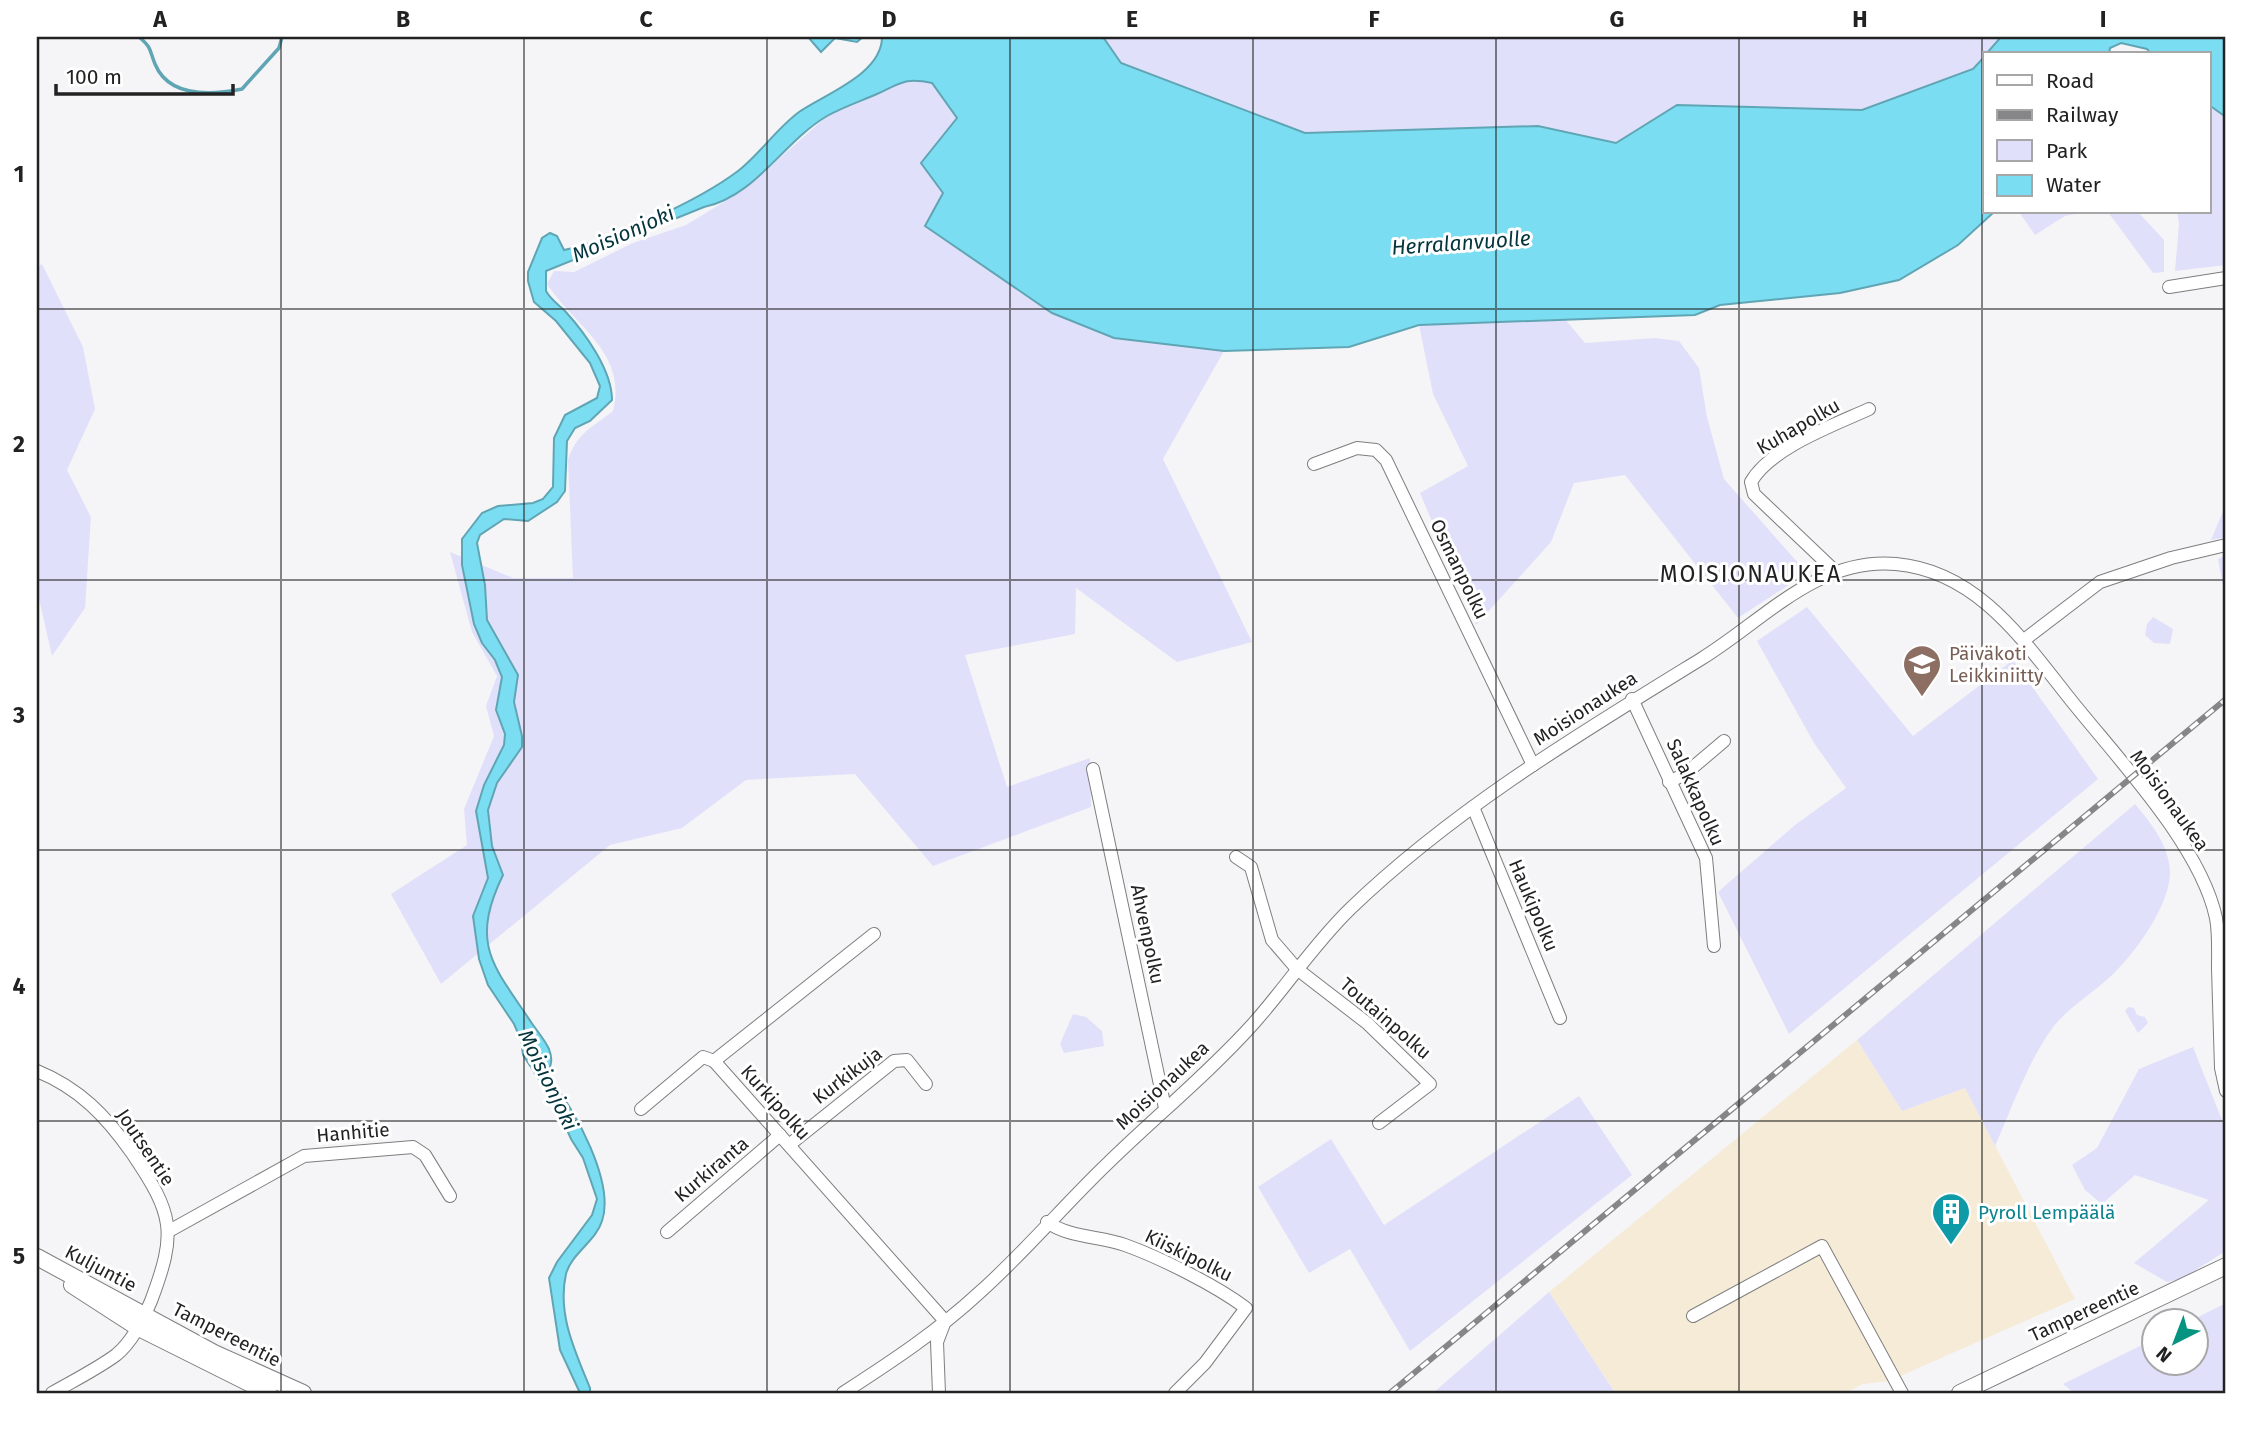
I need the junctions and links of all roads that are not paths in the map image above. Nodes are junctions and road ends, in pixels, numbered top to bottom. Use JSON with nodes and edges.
{"nodes":[{"id":1,"x":2226,"y":278,"type":"edge"},
{"id":2,"x":2169,"y":287,"type":"dead end"},
{"id":3,"x":1869,"y":409,"type":"dead end"},
{"id":4,"x":1314,"y":464,"type":"dead end"},
{"id":5,"x":2226,"y":545,"type":"edge"},
{"id":6,"x":1836,"y":572,"type":"junction"},
{"id":7,"x":2024,"y":640,"type":"junction"},
{"id":8,"x":1632,"y":699,"type":"junction"},
{"id":9,"x":1724,"y":741,"type":"dead end"},
{"id":10,"x":1533,"y":765,"type":"junction"},
{"id":11,"x":1093,"y":769,"type":"dead end"},
{"id":12,"x":1669,"y":782,"type":"junction"},
{"id":13,"x":1473,"y":807,"type":"junction"},
{"id":14,"x":1236,"y":857,"type":"dead end"},
{"id":15,"x":2222,"y":921,"type":"edge"},
{"id":16,"x":874,"y":934,"type":"dead end"},
{"id":17,"x":1714,"y":946,"type":"dead end"},
{"id":18,"x":1297,"y":969,"type":"junction"},
{"id":19,"x":1560,"y":1018,"type":"dead end"},
{"id":20,"x":714,"y":1060,"type":"junction"},
{"id":21,"x":37,"y":1071,"type":"edge"},
{"id":22,"x":926,"y":1084,"type":"dead end"},
{"id":23,"x":2226,"y":1091,"type":"edge"},
{"id":24,"x":1165,"y":1108,"type":"junction"},
{"id":25,"x":642,"y":1109,"type":"dead end"},
{"id":26,"x":1379,"y":1123,"type":"dead end"},
{"id":27,"x":785,"y":1140,"type":"junction"},
{"id":28,"x":450,"y":1196,"type":"dead end"},
{"id":29,"x":1047,"y":1222,"type":"junction"},
{"id":30,"x":169,"y":1231,"type":"junction"},
{"id":31,"x":667,"y":1232,"type":"dead end"},
{"id":32,"x":37,"y":1259,"type":"edge"},
{"id":33,"x":2226,"y":1266,"type":"edge"},
{"id":34,"x":1693,"y":1316,"type":"dead end"},
{"id":35,"x":945,"y":1321,"type":"junction"},
{"id":36,"x":141,"y":1322,"type":"junction"},
{"id":37,"x":52,"y":1393,"type":"edge"},
{"id":38,"x":269,"y":1393,"type":"edge"},
{"id":39,"x":303,"y":1393,"type":"edge"},
{"id":40,"x":843,"y":1393,"type":"edge"},
{"id":41,"x":939,"y":1393,"type":"edge"},
{"id":42,"x":1175,"y":1393,"type":"edge"},
{"id":43,"x":1902,"y":1393,"type":"edge"},
{"id":44,"x":1960,"y":1393,"type":"edge"}],
"edges":[{"from":1,"to":2,"type":"street"},
{"from":3,"to":6,"type":"street","name":"Kuhapolku"},
{"from":4,"to":10,"type":"street","name":"Osmanpolku"},
{"from":5,"to":7,"type":"street"},
{"from":6,"to":7,"type":"street","name":"Moisionaukea"},
{"from":6,"to":8,"type":"street","name":"Moisionaukea"},
{"from":7,"to":15,"type":"street","name":"Moisionaukea"},
{"from":8,"to":10,"type":"street","name":"Moisionaukea"},
{"from":8,"to":12,"type":"street","name":"Salakkapolku"},
{"from":9,"to":12,"type":"street"},
{"from":10,"to":13,"type":"street","name":"Moisionaukea"},
{"from":11,"to":24,"type":"street","name":"Ahvenpolku"},
{"from":12,"to":17,"type":"street","name":"Salakkapolku"},
{"from":13,"to":18,"type":"street","name":"Moisionaukea"},
{"from":13,"to":19,"type":"street","name":"Haukipolku"},
{"from":14,"to":18,"type":"street"},
{"from":15,"to":23,"type":"street","name":"Moisionaukea"},
{"from":16,"to":20,"type":"street","name":"Kurkipolku"},
{"from":18,"to":24,"type":"street","name":"Moisionaukea"},
{"from":18,"to":26,"type":"street","name":"Toutainpolku"},
{"from":20,"to":25,"type":"street"},
{"from":20,"to":27,"type":"street","name":"Kurkipolku"},
{"from":21,"to":30,"type":"street","name":"Joutsentie"},
{"from":22,"to":27,"type":"street","name":"Kurkikuja"},
{"from":24,"to":29,"type":"street","name":"Moisionaukea"},
{"from":27,"to":31,"type":"street","name":"Kurkiranta"},
{"from":27,"to":35,"type":"street","name":"Kurkipolku"},
{"from":28,"to":30,"type":"street","name":"Hanhitie"},
{"from":29,"to":35,"type":"street","name":"Moisionaukea"},
{"from":29,"to":42,"type":"street","name":"Kiiskipolku"},
{"from":30,"to":36,"type":"street","name":"Joutsentie"},
{"from":32,"to":36,"type":"main road","name":"Kuljuntie"},
{"from":33,"to":44,"type":"main road","name":"Tampereentie"},
{"from":34,"to":43,"type":"street"},
{"from":35,"to":40,"type":"street","name":"Moisionaukea"},
{"from":35,"to":41,"type":"street"},
{"from":36,"to":37,"type":"street"},
{"from":36,"to":38,"type":"main road","name":"Tampereentie"},
{"from":36,"to":39,"type":"main road","name":"Tampereentie"}]}
